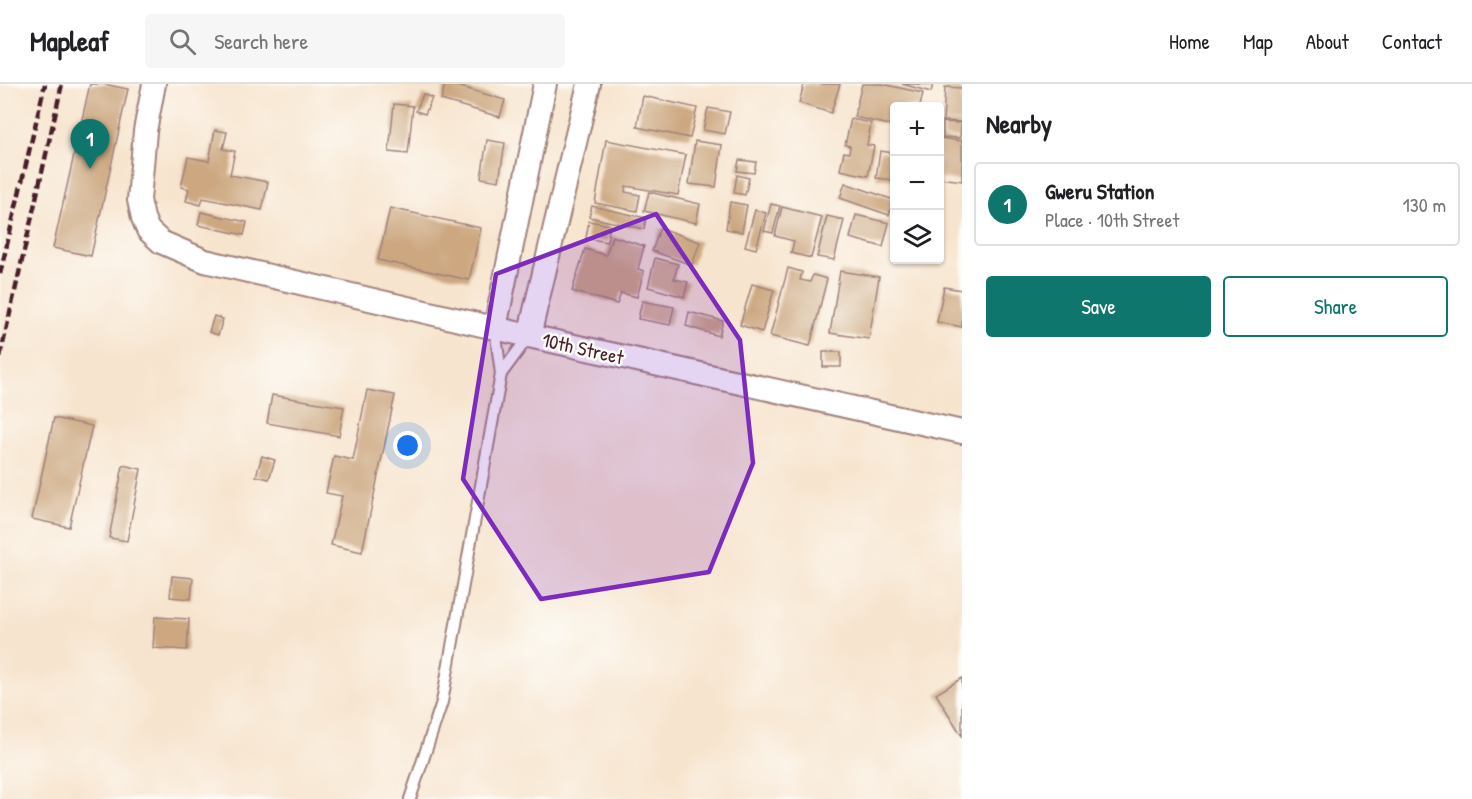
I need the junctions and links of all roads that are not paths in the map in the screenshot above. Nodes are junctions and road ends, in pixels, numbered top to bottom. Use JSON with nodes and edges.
{"nodes":[{"id":1,"x":154,"y":84,"type":"edge"},
{"id":2,"x":545,"y":84,"type":"edge"},
{"id":3,"x":589,"y":84,"type":"edge"},
{"id":4,"x":495,"y":328,"type":"junction"},
{"id":5,"x":529,"y":336,"type":"junction"},
{"id":6,"x":501,"y":374,"type":"junction"},
{"id":7,"x":962,"y":432,"type":"edge"},
{"id":8,"x":410,"y":799,"type":"edge"}],
"edges":[{"from":1,"to":4,"type":"street","name":"10th Street"},
{"from":2,"to":4,"type":"street"},
{"from":3,"to":5,"type":"street"},
{"from":4,"to":5,"type":"street","name":"10th Street"},
{"from":4,"to":6,"type":"lane"},
{"from":5,"to":6,"type":"lane"},
{"from":5,"to":7,"type":"street","name":"10th Street"},
{"from":6,"to":8,"type":"lane"}]}
